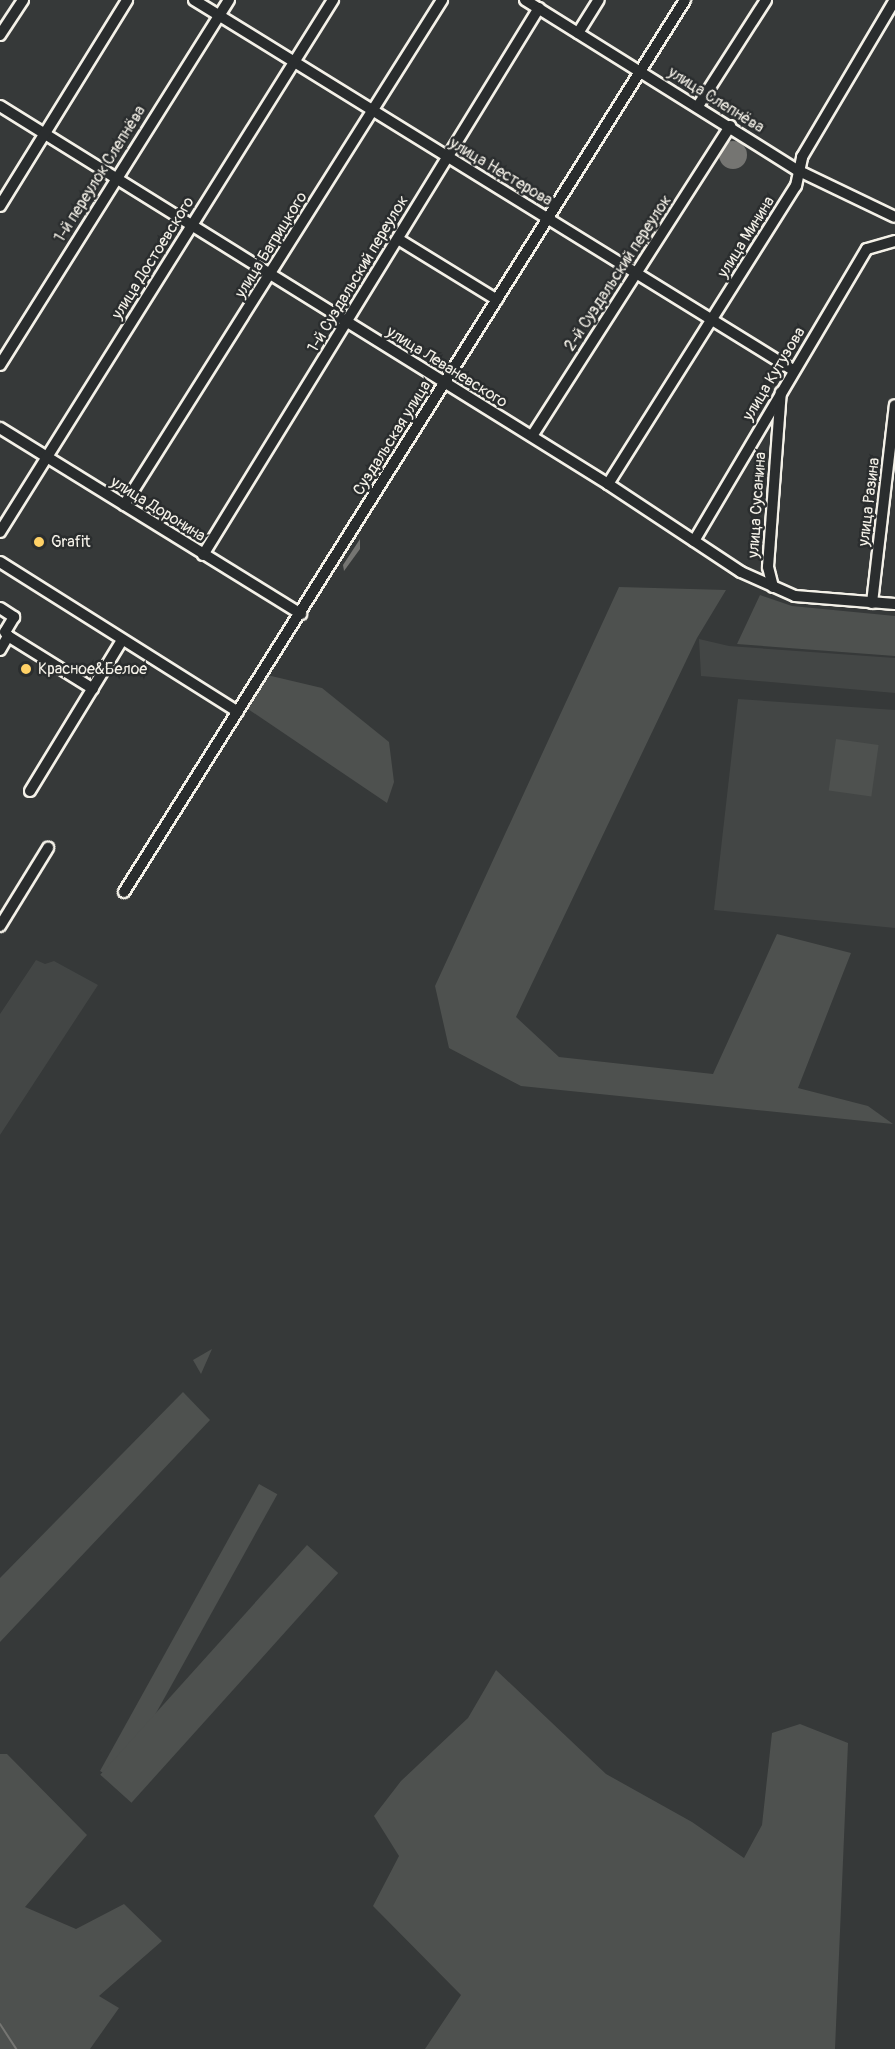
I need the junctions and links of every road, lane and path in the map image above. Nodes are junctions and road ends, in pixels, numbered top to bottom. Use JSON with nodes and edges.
{"nodes":[{"id":1,"x":22,"y":0,"type":"edge"},
{"id":2,"x":127,"y":0,"type":"edge"},
{"id":3,"x":194,"y":0,"type":"edge"},
{"id":4,"x":229,"y":0,"type":"edge"},
{"id":5,"x":333,"y":0,"type":"edge"},
{"id":6,"x":442,"y":0,"type":"edge"},
{"id":7,"x":525,"y":0,"type":"edge"},
{"id":8,"x":599,"y":0,"type":"edge"},
{"id":9,"x":685,"y":0,"type":"edge"},
{"id":10,"x":766,"y":0,"type":"edge"},
{"id":11,"x":895,"y":0,"type":"edge"},
{"id":12,"x":538,"y":8,"type":"junction"},
{"id":13,"x":219,"y":15,"type":"junction"},
{"id":14,"x":578,"y":33,"type":"junction"},
{"id":15,"x":0,"y":35,"type":"edge"},
{"id":16,"x":293,"y":62,"type":"junction"},
{"id":17,"x":641,"y":72,"type":"junction"},
{"id":18,"x":0,"y":106,"type":"edge"},
{"id":19,"x":698,"y":106,"type":"junction"},
{"id":20,"x":371,"y":110,"type":"junction"},
{"id":21,"x":730,"y":126,"type":"junction"},
{"id":22,"x":45,"y":135,"type":"junction"},
{"id":23,"x":447,"y":157,"type":"junction"},
{"id":24,"x":799,"y":171,"type":"junction"},
{"id":25,"x":115,"y":177,"type":"junction"},
{"id":26,"x":0,"y":206,"type":"edge"},
{"id":27,"x":895,"y":217,"type":"edge"},
{"id":28,"x":549,"y":218,"type":"junction"},
{"id":29,"x":192,"y":225,"type":"junction"},
{"id":30,"x":398,"y":238,"type":"junction"},
{"id":31,"x":895,"y":241,"type":"edge"},
{"id":32,"x":637,"y":272,"type":"junction"},
{"id":33,"x":271,"y":275,"type":"junction"},
{"id":34,"x":497,"y":300,"type":"junction"},
{"id":35,"x":712,"y":319,"type":"junction"},
{"id":36,"x":347,"y":322,"type":"junction"},
{"id":37,"x":0,"y":365,"type":"edge"},
{"id":38,"x":794,"y":370,"type":"junction"},
{"id":39,"x":444,"y":383,"type":"junction"},
{"id":40,"x":781,"y":389,"type":"junction"},
{"id":41,"x":895,"y":405,"type":"edge"},
{"id":42,"x":0,"y":428,"type":"edge"},
{"id":43,"x":532,"y":436,"type":"junction"},
{"id":44,"x":47,"y":456,"type":"junction"},
{"id":45,"x":608,"y":484,"type":"junction"},
{"id":46,"x":124,"y":505,"type":"junction"},
{"id":47,"x":0,"y":532,"type":"edge"},
{"id":48,"x":694,"y":541,"type":"junction"},
{"id":49,"x":203,"y":555,"type":"junction"},
{"id":50,"x":0,"y":562,"type":"edge"},
{"id":51,"x":773,"y":588,"type":"junction"},
{"id":52,"x":872,"y":603,"type":"junction"},
{"id":53,"x":895,"y":604,"type":"edge"},
{"id":54,"x":0,"y":608,"type":"edge"},
{"id":55,"x":301,"y":614,"type":"junction"},
{"id":56,"x":8,"y":636,"type":"junction"},
{"id":57,"x":122,"y":640,"type":"junction"},
{"id":58,"x":0,"y":650,"type":"edge"},
{"id":59,"x":93,"y":689,"type":"junction"},
{"id":60,"x":238,"y":712,"type":"junction"},
{"id":61,"x":30,"y":791,"type":"dead end"},
{"id":62,"x":48,"y":848,"type":"dead end"},
{"id":63,"x":124,"y":892,"type":"dead end"},
{"id":64,"x":0,"y":926,"type":"edge"}],
"edges":[{"from":1,"to":15,"type":"street"},
{"from":2,"to":22,"type":"street"},
{"from":3,"to":13,"type":"street","name":"улица Нестерова"},
{"from":4,"to":13,"type":"street","name":"1-й переулок Слепнёва"},
{"from":5,"to":16,"type":"street","name":"улица Достоевского"},
{"from":6,"to":20,"type":"street","name":"улица Багрицкого"},
{"from":7,"to":12,"type":"street","name":"улица Слепнёва"},
{"from":8,"to":14,"type":"street"},
{"from":9,"to":17,"type":"street","name":"Суздальская улица"},
{"from":10,"to":19,"type":"street"},
{"from":11,"to":24,"type":"street","name":"улица Минина"},
{"from":12,"to":14,"type":"street","name":"улица Слепнёва"},
{"from":12,"to":23,"type":"street","name":"1-й Суздальский переулок"},
{"from":13,"to":16,"type":"street","name":"улица Нестерова"},
{"from":13,"to":25,"type":"street","name":"1-й переулок Слепнёва"},
{"from":14,"to":17,"type":"street","name":"улица Слепнёва"},
{"from":16,"to":20,"type":"street","name":"улица Нестерова"},
{"from":16,"to":29,"type":"street","name":"улица Достоевского"},
{"from":17,"to":19,"type":"street","name":"улица Слепнёва"},
{"from":17,"to":28,"type":"street","name":"Суздальская улица"},
{"from":18,"to":22,"type":"street","name":"улица Леваневского"},
{"from":19,"to":21,"type":"street","name":"улица Слепнёва"},
{"from":20,"to":23,"type":"street","name":"улица Нестерова"},
{"from":20,"to":33,"type":"street","name":"улица Багрицкого"},
{"from":21,"to":24,"type":"street","name":"улица Слепнёва"},
{"from":21,"to":32,"type":"street","name":"2-й Суздальский переулок"},
{"from":22,"to":25,"type":"street","name":"улица Леваневского"},
{"from":22,"to":26,"type":"street"},
{"from":23,"to":28,"type":"street","name":"улица Нестерова"},
{"from":23,"to":30,"type":"street","name":"1-й Суздальский переулок"},
{"from":24,"to":27,"type":"street","name":"улица Слепнёва"},
{"from":24,"to":35,"type":"street","name":"улица Минина"},
{"from":25,"to":29,"type":"street","name":"улица Леваневского"},
{"from":25,"to":37,"type":"street","name":"1-й переулок Слепнёва"},
{"from":28,"to":32,"type":"street","name":"улица Нестерова"},
{"from":28,"to":34,"type":"street","name":"Суздальская улица"},
{"from":29,"to":33,"type":"street","name":"улица Леваневского"},
{"from":29,"to":44,"type":"street","name":"улица Достоевского"},
{"from":30,"to":34,"type":"street"},
{"from":30,"to":36,"type":"street","name":"1-й Суздальский переулок"},
{"from":31,"to":38,"type":"street","name":"улица Кутузова"},
{"from":32,"to":35,"type":"street","name":"улица Нестерова"},
{"from":32,"to":43,"type":"street","name":"2-й Суздальский переулок"},
{"from":33,"to":36,"type":"street","name":"улица Леваневского"},
{"from":33,"to":46,"type":"street","name":"улица Багрицкого"},
{"from":34,"to":39,"type":"street","name":"Суздальская улица"},
{"from":35,"to":38,"type":"street","name":"улица Нестерова"},
{"from":35,"to":45,"type":"street","name":"улица Минина"},
{"from":36,"to":39,"type":"street","name":"улица Леваневского"},
{"from":36,"to":49,"type":"street","name":"1-й Суздальский переулок"},
{"from":38,"to":40,"type":"street","name":"улица Кутузова"},
{"from":39,"to":43,"type":"street","name":"улица Леваневского"},
{"from":39,"to":55,"type":"street","name":"Суздальская улица"},
{"from":40,"to":48,"type":"street","name":"улица Кутузова"},
{"from":40,"to":51,"type":"street","name":"улица Сусанина"},
{"from":41,"to":52,"type":"street","name":"улица Разина"},
{"from":42,"to":44,"type":"street","name":"улица Доронина"},
{"from":43,"to":45,"type":"street","name":"улица Леваневского"},
{"from":44,"to":46,"type":"street","name":"улица Доронина"},
{"from":44,"to":47,"type":"street","name":"улица Достоевского"},
{"from":45,"to":48,"type":"street","name":"улица Леваневского"},
{"from":46,"to":49,"type":"street","name":"улица Доронина"},
{"from":48,"to":51,"type":"street","name":"улица Леваневского"},
{"from":49,"to":55,"type":"street","name":"улица Доронина"},
{"from":50,"to":57,"type":"street"},
{"from":51,"to":52,"type":"street","name":"улица Леваневского"},
{"from":52,"to":53,"type":"street","name":"улица Леваневского"},
{"from":54,"to":56,"type":"street"},
{"from":55,"to":60,"type":"street","name":"Суздальская улица"},
{"from":56,"to":58,"type":"street"},
{"from":56,"to":59,"type":"street"},
{"from":57,"to":59,"type":"street"},
{"from":57,"to":60,"type":"street"},
{"from":59,"to":61,"type":"street"},
{"from":60,"to":63,"type":"street","name":"Суздальская улица"},
{"from":62,"to":64,"type":"street"}]}
